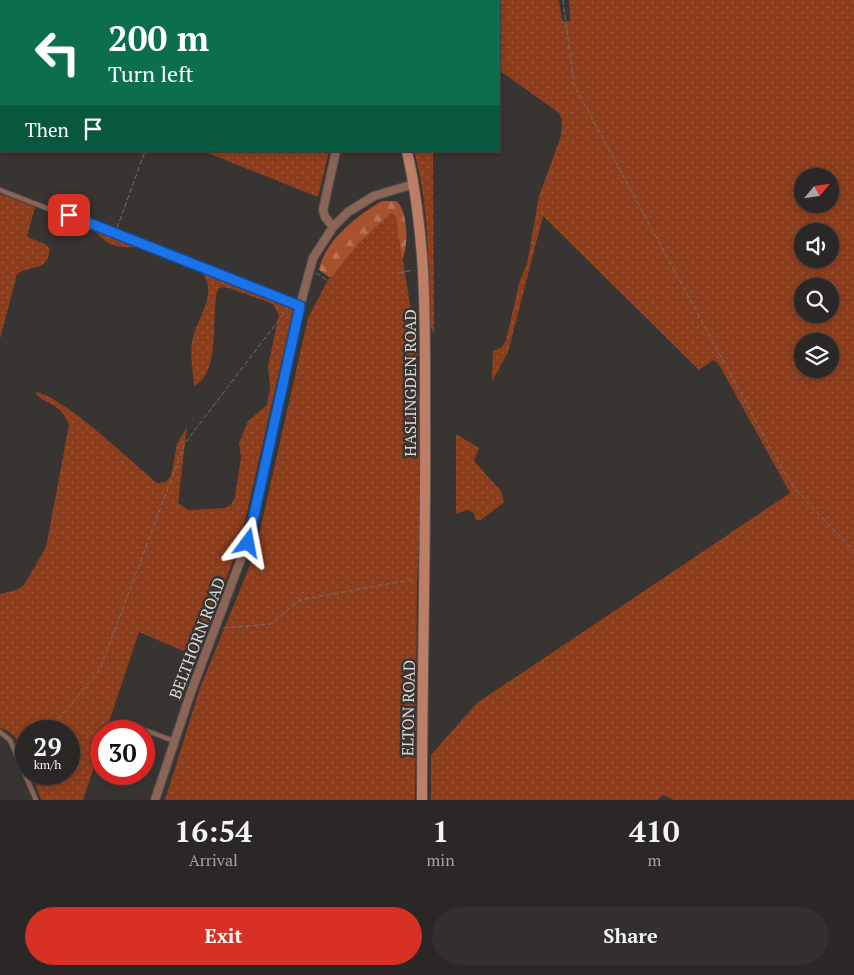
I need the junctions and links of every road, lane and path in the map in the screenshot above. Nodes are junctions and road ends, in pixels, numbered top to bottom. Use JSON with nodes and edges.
{"nodes":[{"id":1,"x":563,"y":0,"type":"edge"},
{"id":2,"x":144,"y":152,"type":"edge"},
{"id":3,"x":336,"y":152,"type":"edge"},
{"id":4,"x":407,"y":152,"type":"edge"},
{"id":5,"x":414,"y":184,"type":"junction"},
{"id":6,"x":0,"y":190,"type":"edge"},
{"id":7,"x":333,"y":227,"type":"junction"},
{"id":8,"x":115,"y":233,"type":"junction"},
{"id":9,"x":424,"y":268,"type":"junction"},
{"id":10,"x":309,"y":269,"type":"junction"},
{"id":11,"x":398,"y":272,"type":"dead end"},
{"id":12,"x":328,"y":280,"type":"dead end"},
{"id":13,"x":292,"y":304,"type":"junction"},
{"id":14,"x":300,"y":306,"type":"junction"},
{"id":15,"x":854,"y":551,"type":"edge"},
{"id":16,"x":425,"y":577,"type":"junction"},
{"id":17,"x":425,"y":616,"type":"joint"},
{"id":18,"x":214,"y":629,"type":"junction"},
{"id":19,"x":58,"y":720,"type":"edge"},
{"id":20,"x":0,"y":732,"type":"edge"},
{"id":21,"x":155,"y":734,"type":"edge"},
{"id":22,"x":174,"y":741,"type":"junction"},
{"id":23,"x":36,"y":800,"type":"edge"},
{"id":24,"x":155,"y":800,"type":"edge"},
{"id":25,"x":422,"y":800,"type":"edge"}],
"edges":[{"from":1,"to":15,"type":"path"},
{"from":2,"to":8,"type":"path"},
{"from":3,"to":7,"type":"street"},
{"from":4,"to":5,"type":"main road","name":"HASLINGDEN ROAD"},
{"from":5,"to":7,"type":"street","name":"BELTHORN ROAD"},
{"from":5,"to":9,"type":"main road","name":"HASLINGDEN ROAD"},
{"from":6,"to":8,"type":"lane"},
{"from":7,"to":10,"type":"street","name":"BELTHORN ROAD"},
{"from":8,"to":13,"type":"lane"},
{"from":9,"to":11,"type":"path"},
{"from":9,"to":16,"type":"main road","name":"HASLINGDEN ROAD"},
{"from":10,"to":12,"type":"path"},
{"from":10,"to":14,"type":"street","name":"BELTHORN ROAD"},
{"from":13,"to":14,"type":"lane"},
{"from":13,"to":19,"type":"path"},
{"from":14,"to":18,"type":"street","name":"BELTHORN ROAD"},
{"from":16,"to":17,"type":"main road","name":"HASLINGDEN ROAD"},
{"from":16,"to":18,"type":"path"},
{"from":17,"to":25,"type":"main road","name":"ELTON ROAD"},
{"from":18,"to":22,"type":"street","name":"BELTHORN ROAD"},
{"from":20,"to":23,"type":"lane"},
{"from":21,"to":22,"type":"lane"},
{"from":22,"to":24,"type":"street","name":"BELTHORN ROAD"}]}
